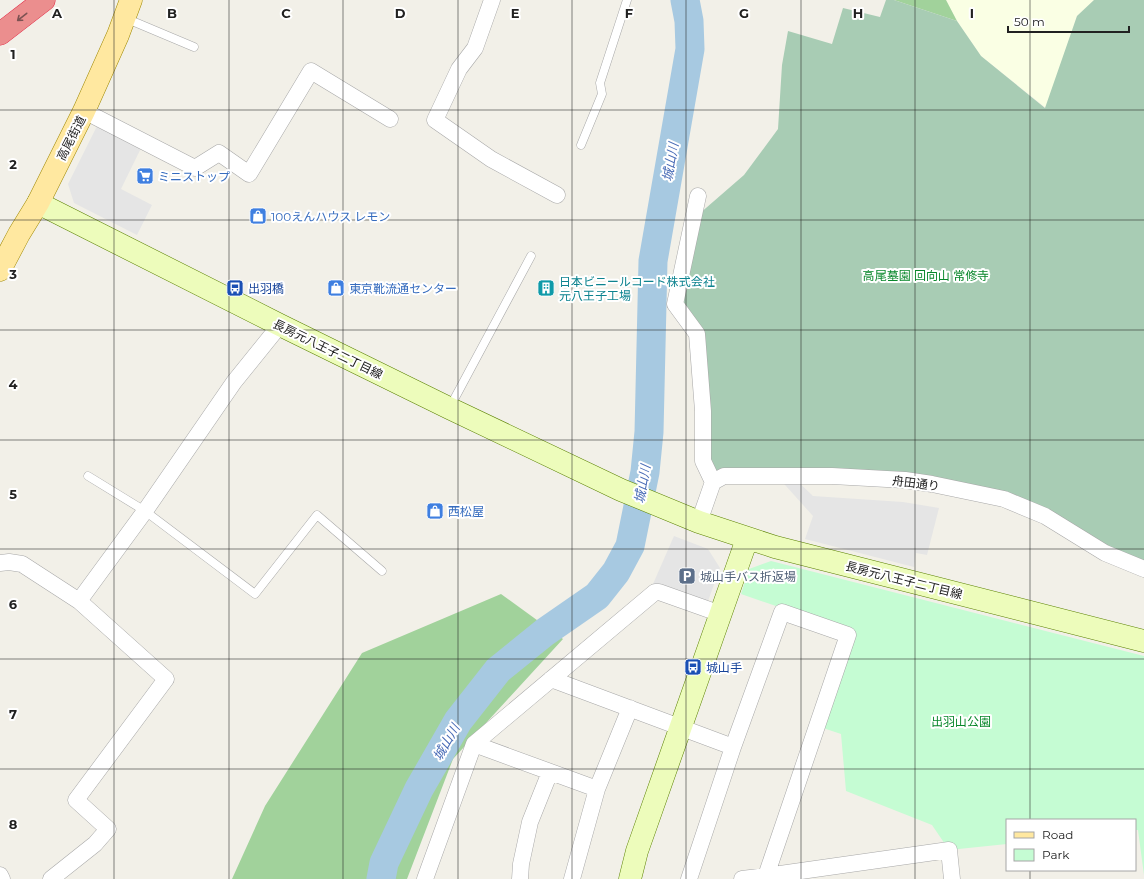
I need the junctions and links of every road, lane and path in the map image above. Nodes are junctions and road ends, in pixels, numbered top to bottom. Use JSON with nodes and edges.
{"nodes":[{"id":1,"x":44,"y":0,"type":"edge"},
{"id":2,"x":492,"y":0,"type":"edge"},
{"id":3,"x":627,"y":0,"type":"edge"},
{"id":4,"x":128,"y":9,"type":"edge"},
{"id":5,"x":0,"y":34,"type":"edge"},
{"id":6,"x":194,"y":47,"type":"dead end"},
{"id":7,"x":84,"y":111,"type":"junction"},
{"id":8,"x":390,"y":119,"type":"dead end"},
{"id":9,"x":581,"y":145,"type":"dead end"},
{"id":10,"x":557,"y":195,"type":"dead end"},
{"id":11,"x":698,"y":196,"type":"dead end"},
{"id":12,"x":38,"y":203,"type":"junction"},
{"id":13,"x":530,"y":256,"type":"dead end"},
{"id":14,"x":0,"y":270,"type":"edge"},
{"id":15,"x":280,"y":325,"type":"junction"},
{"id":16,"x":449,"y":408,"type":"junction"},
{"id":17,"x":88,"y":476,"type":"dead end"},
{"id":18,"x":713,"y":482,"type":"junction"},
{"id":19,"x":145,"y":511,"type":"junction"},
{"id":20,"x":699,"y":522,"type":"junction"},
{"id":21,"x":747,"y":539,"type":"junction"},
{"id":22,"x":0,"y":563,"type":"edge"},
{"id":23,"x":1144,"y":569,"type":"edge"},
{"id":24,"x":382,"y":571,"type":"dead end"},
{"id":25,"x":79,"y":601,"type":"junction"},
{"id":26,"x":721,"y":614,"type":"junction"},
{"id":27,"x":1144,"y":641,"type":"edge"},
{"id":28,"x":551,"y":679,"type":"junction"},
{"id":29,"x":630,"y":708,"type":"junction"},
{"id":30,"x":681,"y":728,"type":"junction"},
{"id":31,"x":474,"y":744,"type":"junction"},
{"id":32,"x":733,"y":747,"type":"junction"},
{"id":33,"x":550,"y":772,"type":"junction"},
{"id":34,"x":597,"y":788,"type":"junction"},
{"id":35,"x":0,"y":875,"type":"edge"},
{"id":36,"x":766,"y":876,"type":"junction"},
{"id":37,"x":2,"y":879,"type":"edge"},
{"id":38,"x":51,"y":879,"type":"edge"},
{"id":39,"x":425,"y":879,"type":"edge"},
{"id":40,"x":520,"y":879,"type":"edge"},
{"id":41,"x":572,"y":879,"type":"edge"},
{"id":42,"x":630,"y":879,"type":"edge"},
{"id":43,"x":689,"y":879,"type":"edge"},
{"id":44,"x":742,"y":879,"type":"edge"},
{"id":45,"x":952,"y":879,"type":"edge"}],
"edges":[{"from":1,"to":5,"type":"highway","one_way":true},
{"from":2,"to":10,"type":"street"},
{"from":3,"to":9,"type":"lane"},
{"from":4,"to":6,"type":"lane"},
{"from":4,"to":7,"type":"main road","name":"高尾街道"},
{"from":7,"to":8,"type":"street"},
{"from":7,"to":12,"type":"main road","name":"高尾街道"},
{"from":11,"to":18,"type":"street"},
{"from":12,"to":14,"type":"main road","name":"高尾街道"},
{"from":12,"to":15,"type":"street","name":"長房元八王子二丁目線"},
{"from":13,"to":16,"type":"lane"},
{"from":15,"to":16,"type":"street","name":"長房元八王子二丁目線"},
{"from":15,"to":19,"type":"street"},
{"from":16,"to":20,"type":"street","name":"長房元八王子二丁目線"},
{"from":17,"to":19,"type":"lane"},
{"from":18,"to":20,"type":"street"},
{"from":18,"to":23,"type":"street","name":"舟田通り"},
{"from":19,"to":24,"type":"lane"},
{"from":19,"to":25,"type":"street"},
{"from":20,"to":21,"type":"street","name":"長房元八王子二丁目線"},
{"from":21,"to":26,"type":"street"},
{"from":21,"to":27,"type":"street","name":"長房元八王子二丁目線"},
{"from":22,"to":25,"type":"street"},
{"from":25,"to":38,"type":"street"},
{"from":26,"to":28,"type":"street"},
{"from":26,"to":30,"type":"street"},
{"from":28,"to":29,"type":"street"},
{"from":28,"to":31,"type":"street"},
{"from":29,"to":30,"type":"street"},
{"from":29,"to":34,"type":"street"},
{"from":30,"to":32,"type":"street"},
{"from":30,"to":42,"type":"street"},
{"from":31,"to":33,"type":"street"},
{"from":31,"to":39,"type":"street"},
{"from":32,"to":36,"type":"street"},
{"from":32,"to":43,"type":"street"},
{"from":33,"to":34,"type":"street"},
{"from":33,"to":40,"type":"street"},
{"from":34,"to":41,"type":"street"},
{"from":35,"to":37,"type":"street"},
{"from":36,"to":44,"type":"street"},
{"from":36,"to":45,"type":"street"}]}
